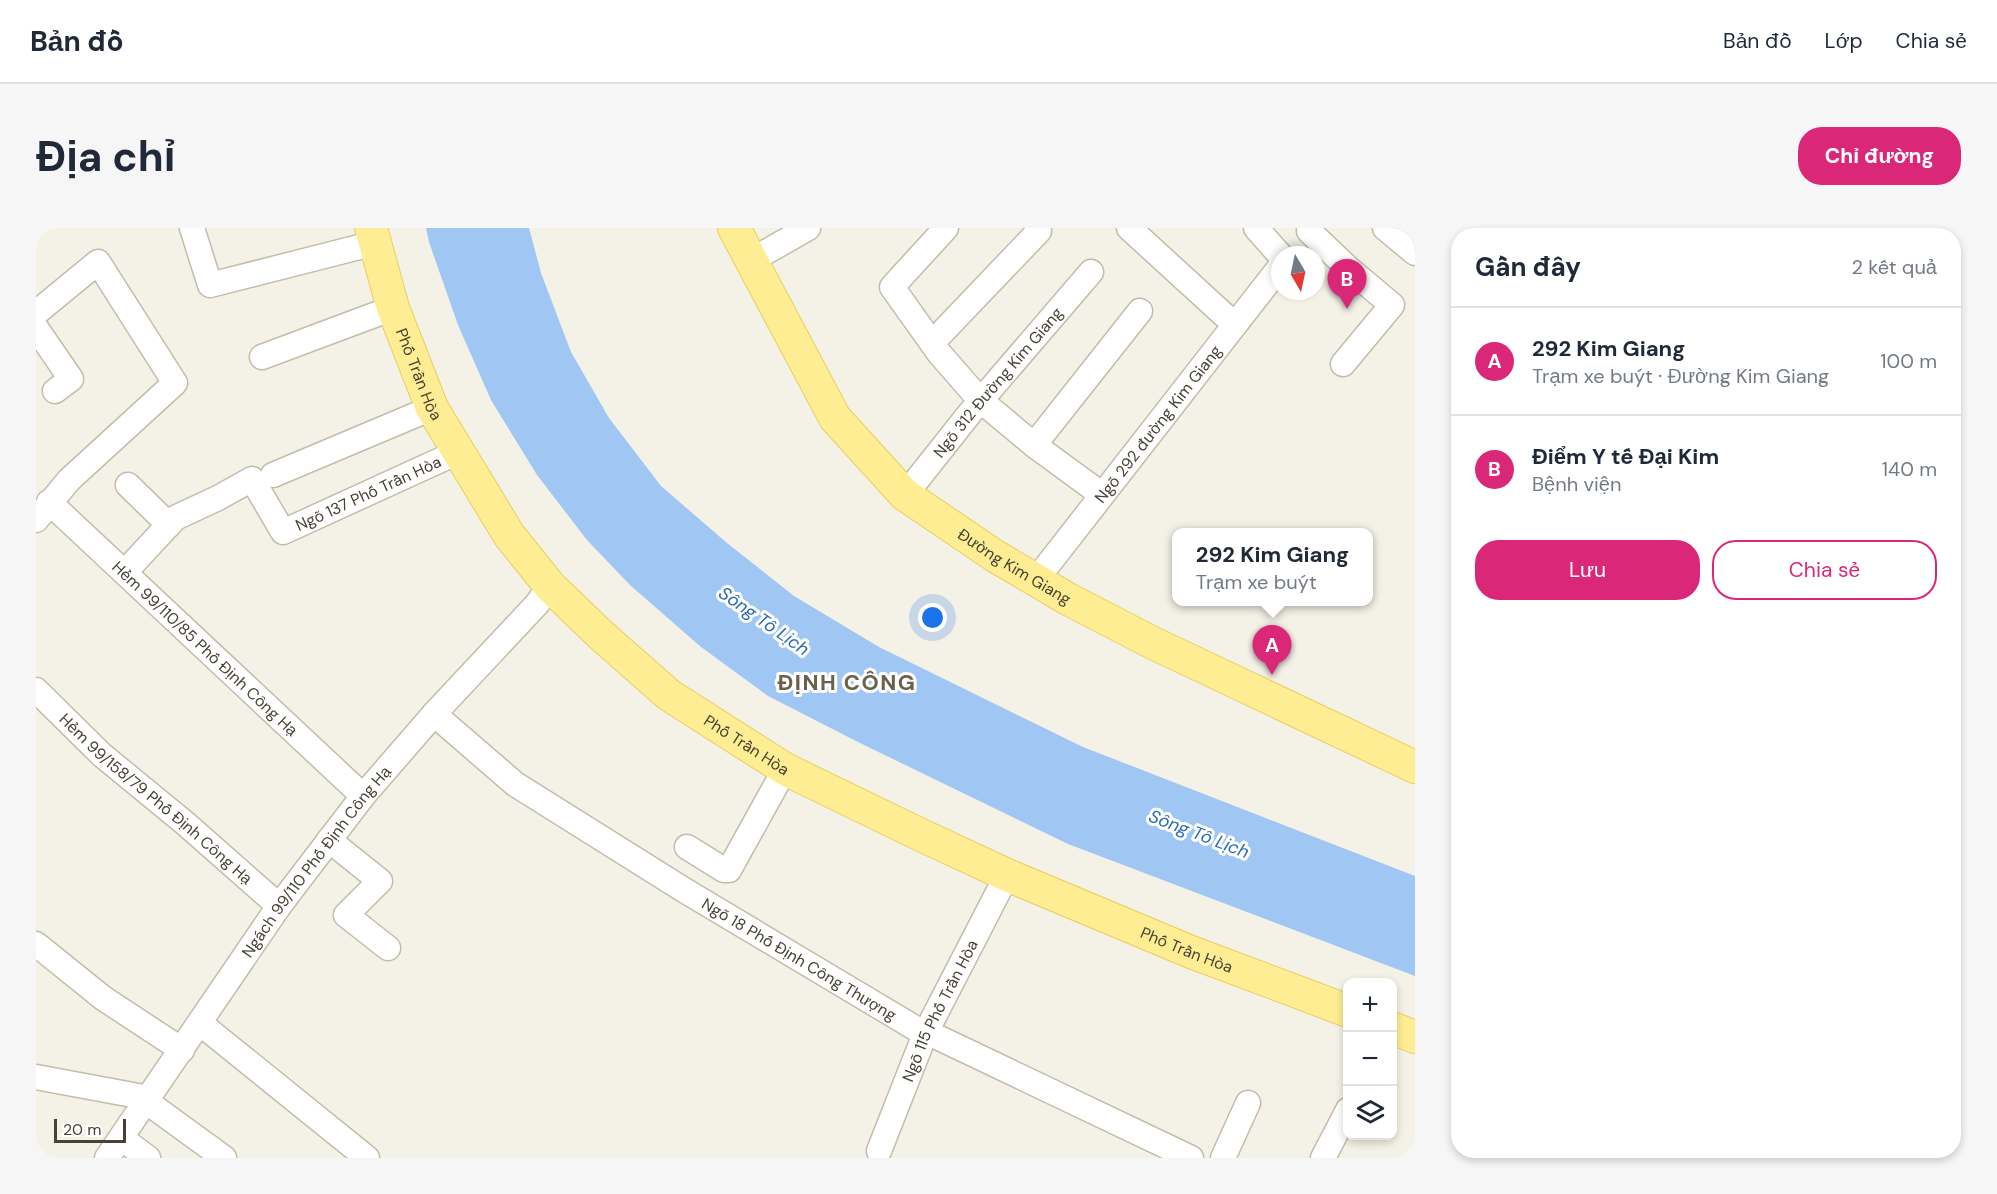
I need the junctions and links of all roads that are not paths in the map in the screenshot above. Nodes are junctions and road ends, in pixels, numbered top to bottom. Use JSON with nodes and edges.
{"nodes":[{"id":1,"x":192,"y":228,"type":"edge"},
{"id":2,"x":734,"y":228,"type":"edge"},
{"id":3,"x":808,"y":228,"type":"edge"},
{"id":4,"x":946,"y":228,"type":"edge"},
{"id":5,"x":1129,"y":228,"type":"edge"},
{"id":6,"x":1256,"y":228,"type":"edge"},
{"id":7,"x":1386,"y":228,"type":"edge"},
{"id":8,"x":1310,"y":230,"type":"edge"},
{"id":9,"x":1039,"y":231,"type":"dead end"},
{"id":10,"x":373,"y":235,"type":"edge"},
{"id":11,"x":1272,"y":246,"type":"edge"},
{"id":12,"x":1297,"y":246,"type":"edge"},
{"id":13,"x":1415,"y":253,"type":"edge"},
{"id":14,"x":752,"y":260,"type":"junction"},
{"id":15,"x":1091,"y":272,"type":"dead end"},
{"id":16,"x":1271,"y":278,"type":"edge"},
{"id":17,"x":393,"y":308,"type":"junction"},
{"id":18,"x":1140,"y":311,"type":"dead end"},
{"id":19,"x":36,"y":313,"type":"edge"},
{"id":20,"x":1234,"y":324,"type":"junction"},
{"id":21,"x":36,"y":328,"type":"edge"},
{"id":22,"x":932,"y":343,"type":"junction"},
{"id":23,"x":262,"y":357,"type":"dead end"},
{"id":24,"x":1342,"y":364,"type":"dead end"},
{"id":25,"x":55,"y":391,"type":"dead end"},
{"id":26,"x":980,"y":400,"type":"junction"},
{"id":27,"x":432,"y":408,"type":"junction"},
{"id":28,"x":1034,"y":444,"type":"junction"},
{"id":29,"x":458,"y":452,"type":"junction"},
{"id":30,"x":273,"y":475,"type":"dead end"},
{"id":31,"x":128,"y":485,"type":"dead end"},
{"id":32,"x":1101,"y":494,"type":"junction"},
{"id":33,"x":905,"y":495,"type":"junction"},
{"id":34,"x":43,"y":511,"type":"edge"},
{"id":35,"x":169,"y":525,"type":"junction"},
{"id":36,"x":125,"y":572,"type":"junction"},
{"id":37,"x":1036,"y":580,"type":"junction"},
{"id":38,"x":550,"y":586,"type":"junction"},
{"id":39,"x":36,"y":690,"type":"edge"},
{"id":40,"x":434,"y":714,"type":"junction"},
{"id":41,"x":1415,"y":767,"type":"edge"},
{"id":42,"x":785,"y":769,"type":"junction"},
{"id":43,"x":363,"y":796,"type":"junction"},
{"id":44,"x":329,"y":840,"type":"junction"},
{"id":45,"x":687,"y":847,"type":"dead end"},
{"id":46,"x":1007,"y":875,"type":"junction"},
{"id":47,"x":279,"y":906,"type":"junction"},
{"id":48,"x":36,"y":944,"type":"edge"},
{"id":49,"x":388,"y":948,"type":"dead end"},
{"id":50,"x":1343,"y":1009,"type":"edge"},
{"id":51,"x":201,"y":1024,"type":"junction"},
{"id":52,"x":1397,"y":1030,"type":"edge"},
{"id":53,"x":925,"y":1034,"type":"junction"},
{"id":54,"x":1415,"y":1037,"type":"edge"},
{"id":55,"x":182,"y":1050,"type":"junction"},
{"id":56,"x":36,"y":1077,"type":"edge"},
{"id":57,"x":148,"y":1100,"type":"junction"},
{"id":58,"x":1248,"y":1103,"type":"dead end"},
{"id":59,"x":1343,"y":1118,"type":"edge"},
{"id":60,"x":121,"y":1138,"type":"junction"},
{"id":61,"x":879,"y":1151,"type":"dead end"},
{"id":62,"x":108,"y":1158,"type":"edge"},
{"id":63,"x":148,"y":1158,"type":"edge"},
{"id":64,"x":224,"y":1158,"type":"edge"},
{"id":65,"x":368,"y":1158,"type":"edge"},
{"id":66,"x":1191,"y":1158,"type":"edge"},
{"id":67,"x":1223,"y":1158,"type":"edge"},
{"id":68,"x":1323,"y":1158,"type":"edge"}],
"edges":[{"from":1,"to":10,"type":"street"},
{"from":2,"to":14,"type":"main road","name":"Đường Kim Giang"},
{"from":3,"to":14,"type":"street"},
{"from":4,"to":22,"type":"street"},
{"from":5,"to":20,"type":"street"},
{"from":6,"to":11,"type":"street"},
{"from":7,"to":13,"type":"street"},
{"from":8,"to":12,"type":"street"},
{"from":8,"to":24,"type":"street"},
{"from":9,"to":22,"type":"street"},
{"from":10,"to":17,"type":"main road","name":"Phố Trần Hòa"},
{"from":14,"to":33,"type":"main road","name":"Đường Kim Giang"},
{"from":15,"to":26,"type":"street","name":"Ngõ 312 Đường Kim Giang"},
{"from":16,"to":20,"type":"street","name":"Ngõ 292 đường Kim Giang"},
{"from":17,"to":23,"type":"street"},
{"from":17,"to":27,"type":"main road","name":"Phố Trần Hòa"},
{"from":18,"to":28,"type":"street"},
{"from":19,"to":34,"type":"street","name":"Hẻm 99/110/85 Phố Định Công Hạ"},
{"from":20,"to":32,"type":"street","name":"Ngõ 292 đường Kim Giang"},
{"from":21,"to":25,"type":"street"},
{"from":22,"to":26,"type":"street"},
{"from":26,"to":28,"type":"street"},
{"from":26,"to":33,"type":"street","name":"Ngõ 312 Đường Kim Giang"},
{"from":27,"to":29,"type":"main road","name":"Phố Trần Hòa"},
{"from":27,"to":30,"type":"street"},
{"from":28,"to":32,"type":"street"},
{"from":29,"to":35,"type":"street","name":"Ngõ 137 Phố Trần Hòa"},
{"from":29,"to":38,"type":"main road","name":"Phố Trần Hòa"},
{"from":31,"to":35,"type":"street"},
{"from":32,"to":37,"type":"street","name":"Ngõ 292 đường Kim Giang"},
{"from":33,"to":37,"type":"main road","name":"Đường Kim Giang"},
{"from":34,"to":36,"type":"street","name":"Hẻm 99/110/85 Phố Định Công Hạ"},
{"from":35,"to":36,"type":"street","name":"Ngõ 137 Phố Trần Hòa"},
{"from":36,"to":43,"type":"street","name":"Hẻm 99/110/85 Phố Định Công Hạ"},
{"from":37,"to":41,"type":"main road","name":"Đường Kim Giang"},
{"from":38,"to":40,"type":"street","name":"Ngách 99/110 Phố Định Công Hạ"},
{"from":38,"to":42,"type":"main road","name":"Phố Trần Hòa"},
{"from":39,"to":47,"type":"street","name":"Hẻm 99/158/79 Phố Định Công Hạ"},
{"from":40,"to":43,"type":"street","name":"Ngách 99/110 Phố Định Công Hạ"},
{"from":40,"to":53,"type":"street","name":"Ngõ 18 Phố Định Công Thượng"},
{"from":42,"to":45,"type":"street"},
{"from":42,"to":46,"type":"main road","name":"Phố Trần Hòa"},
{"from":43,"to":44,"type":"street","name":"Ngách 99/110 Phố Định Công Hạ"},
{"from":44,"to":47,"type":"street","name":"Ngách 99/110 Phố Định Công Hạ"},
{"from":44,"to":49,"type":"street"},
{"from":46,"to":50,"type":"main road","name":"Phố Trần Hòa"},
{"from":46,"to":53,"type":"street","name":"Ngõ 115 Phố Trần Hòa"},
{"from":47,"to":51,"type":"street","name":"Ngách 99/110 Phố Định Công Hạ"},
{"from":48,"to":55,"type":"street"},
{"from":51,"to":55,"type":"street","name":"Ngách 99/110 Phố Định Công Hạ"},
{"from":51,"to":65,"type":"street"},
{"from":52,"to":54,"type":"main road"},
{"from":53,"to":61,"type":"street","name":"Ngõ 115 Phố Trần Hòa"},
{"from":53,"to":66,"type":"street","name":"Ngõ 18 Phố Định Công Thượng"},
{"from":55,"to":57,"type":"street","name":"Ngách 99/110 Phố Định Công Hạ"},
{"from":56,"to":57,"type":"street"},
{"from":57,"to":60,"type":"street","name":"Ngách 99/110 Phố Định Công Hạ"},
{"from":57,"to":64,"type":"street"},
{"from":58,"to":67,"type":"street"},
{"from":59,"to":68,"type":"street"},
{"from":60,"to":62,"type":"street","name":"Ngách 99/110 Phố Định Công Hạ"},
{"from":60,"to":63,"type":"street"}]}
